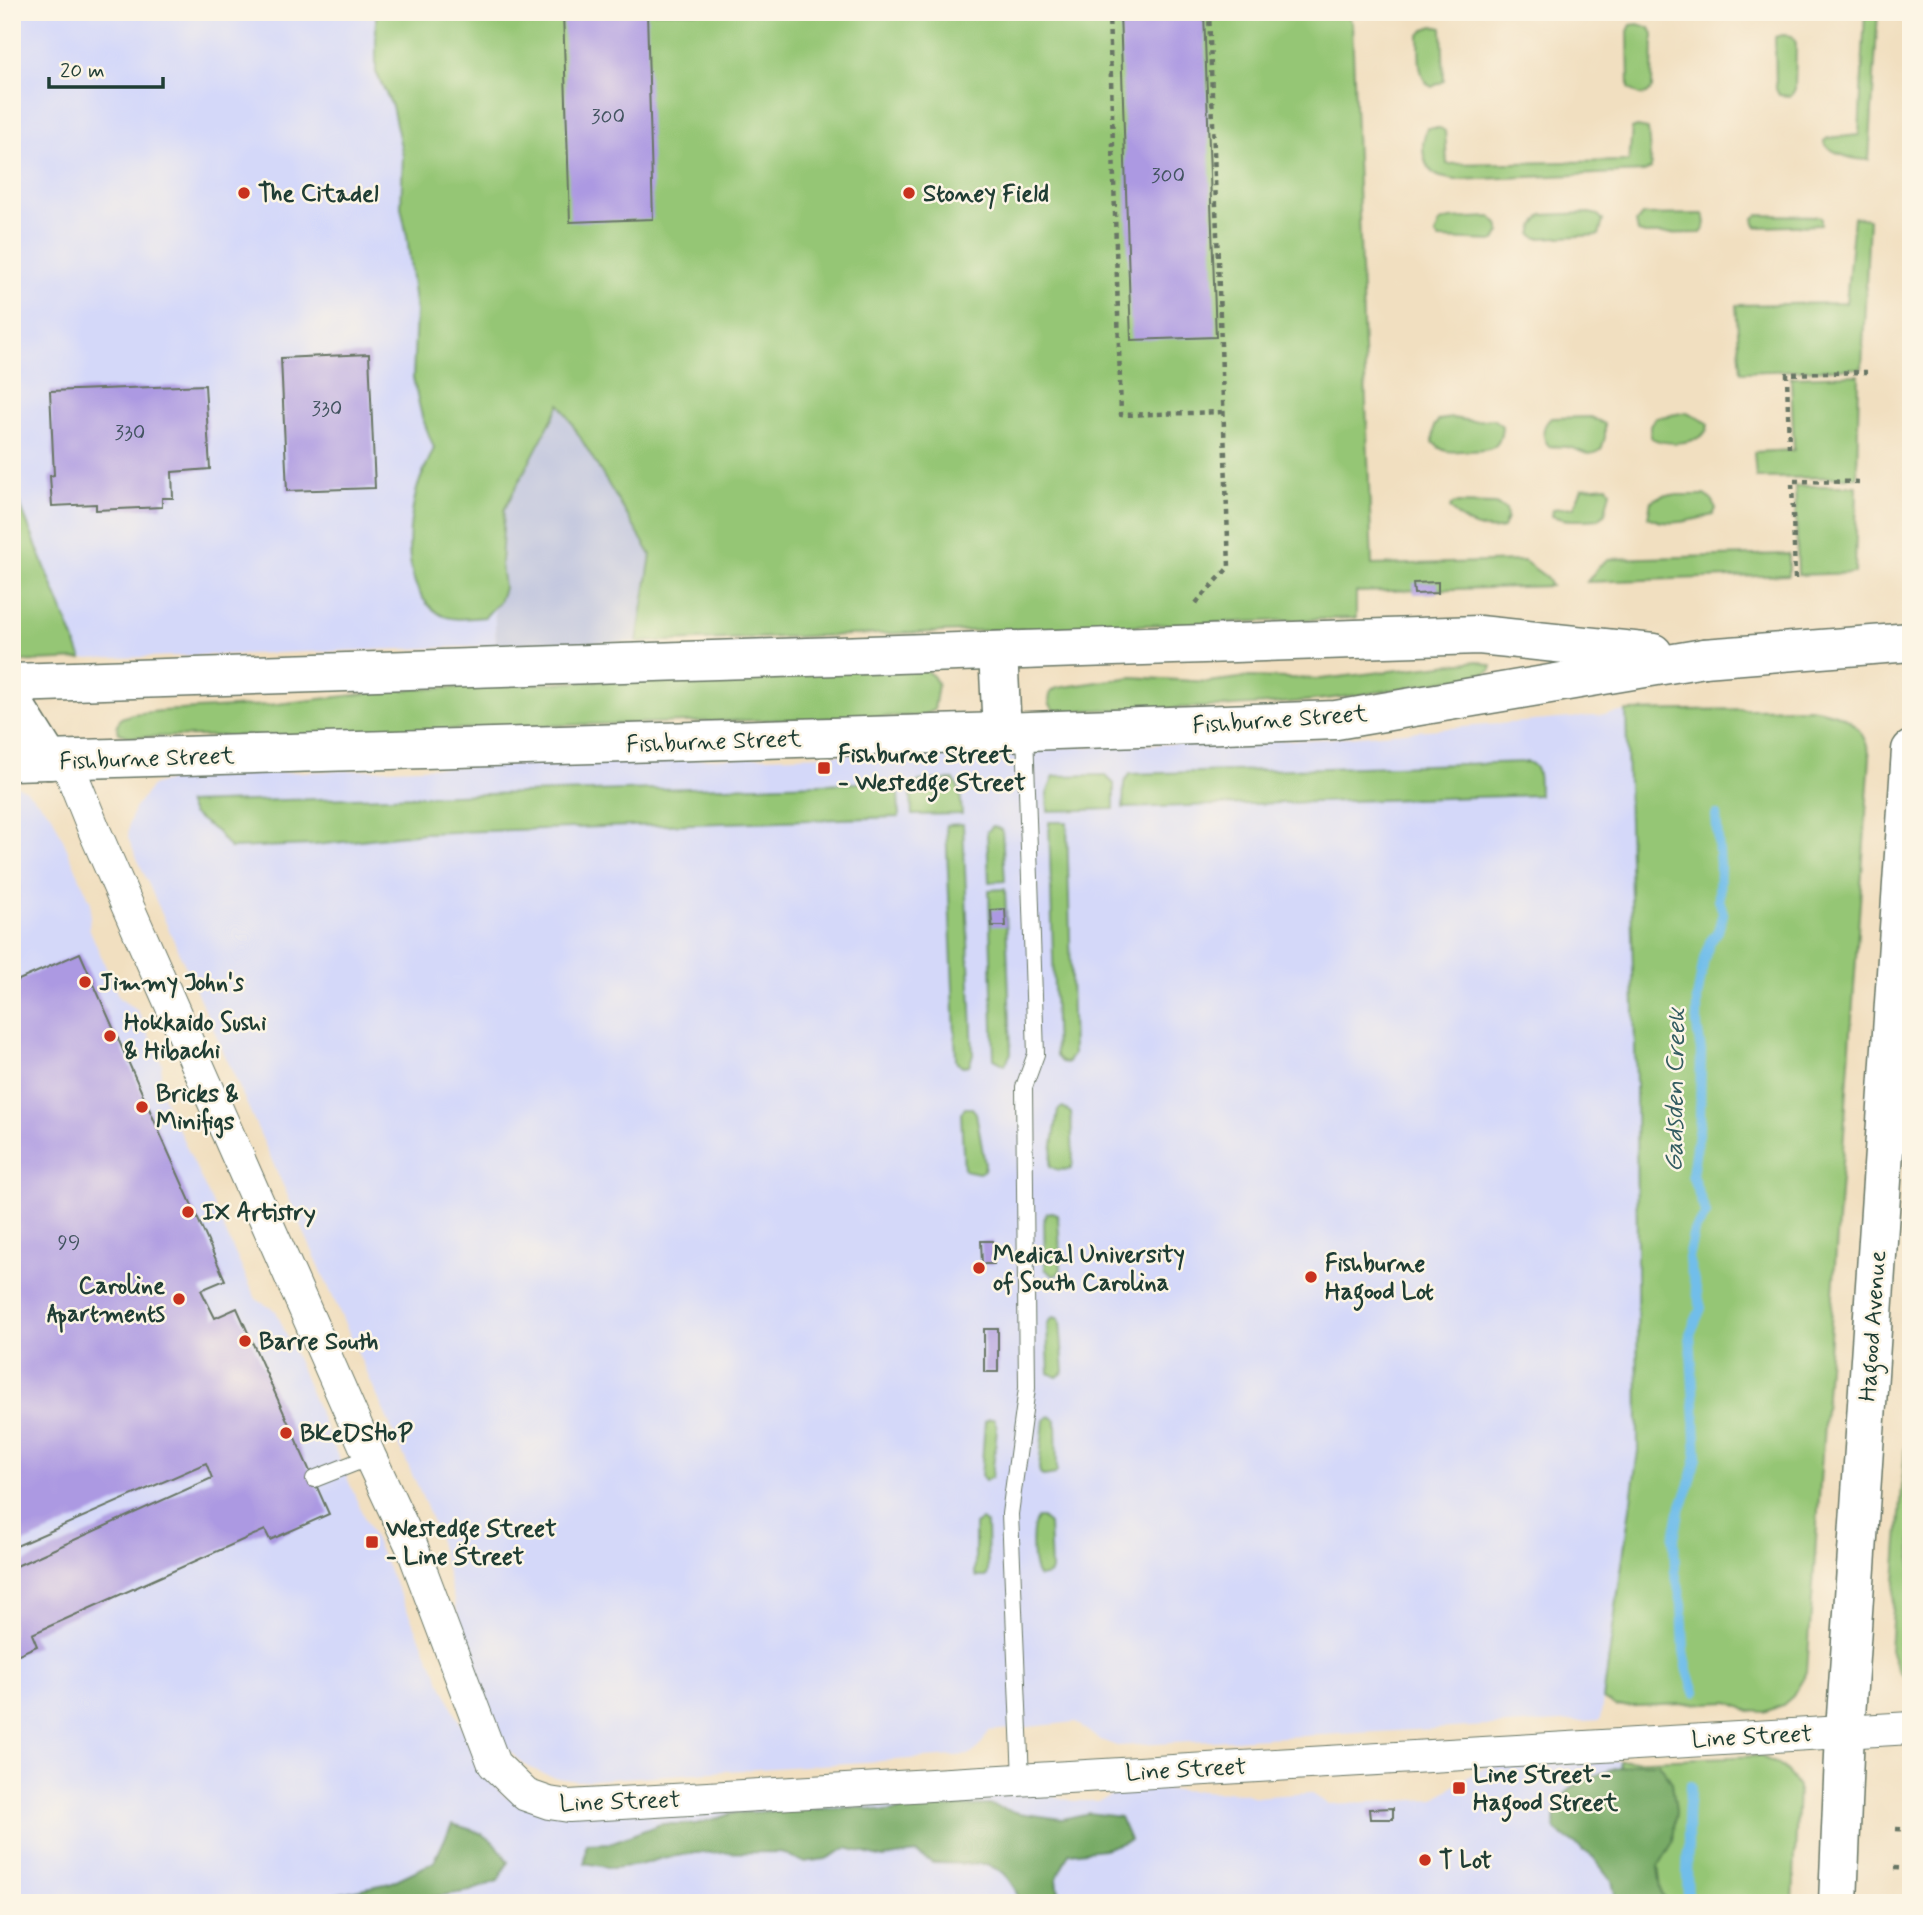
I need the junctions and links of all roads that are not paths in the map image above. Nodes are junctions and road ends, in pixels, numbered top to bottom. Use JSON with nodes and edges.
{"nodes":[{"id":1,"x":1911,"y":642,"type":"edge"},
{"id":2,"x":998,"y":650,"type":"junction"},
{"id":3,"x":1704,"y":658,"type":"junction"},
{"id":4,"x":12,"y":683,"type":"edge"},
{"id":5,"x":12,"y":701,"type":"edge"},
{"id":6,"x":1013,"y":732,"type":"junction"},
{"id":7,"x":1911,"y":750,"type":"edge"},
{"id":8,"x":42,"y":761,"type":"edge"},
{"id":9,"x":370,"y":1457,"type":"junction"},
{"id":10,"x":314,"y":1479,"type":"dead end"},
{"id":11,"x":1911,"y":1728,"type":"edge"},
{"id":12,"x":1845,"y":1731,"type":"junction"},
{"id":13,"x":1021,"y":1779,"type":"junction"},
{"id":14,"x":1838,"y":1903,"type":"edge"}],
"edges":[{"from":1,"to":3,"type":"main road","name":"Fishburne Street"},
{"from":2,"to":3,"type":"main road","name":"Fishburne Street"},
{"from":2,"to":4,"type":"main road","name":"Fishburne Street"},
{"from":2,"to":6,"type":"main road"},
{"from":3,"to":6,"type":"main road","name":"Fishburne Street"},
{"from":5,"to":8,"type":"main road"},
{"from":6,"to":8,"type":"main road","name":"Fishburne Street"},
{"from":6,"to":13,"type":"lane"},
{"from":7,"to":12,"type":"main road","name":"Hagood Avenue"},
{"from":8,"to":9,"type":"street","name":"Line Street"},
{"from":9,"to":10,"type":"lane"},
{"from":9,"to":13,"type":"street","name":"Line Street"},
{"from":11,"to":12,"type":"street","name":"Line Street"},
{"from":12,"to":13,"type":"street","name":"Line Street"},
{"from":12,"to":14,"type":"main road","name":"Hagood Avenue"}]}
